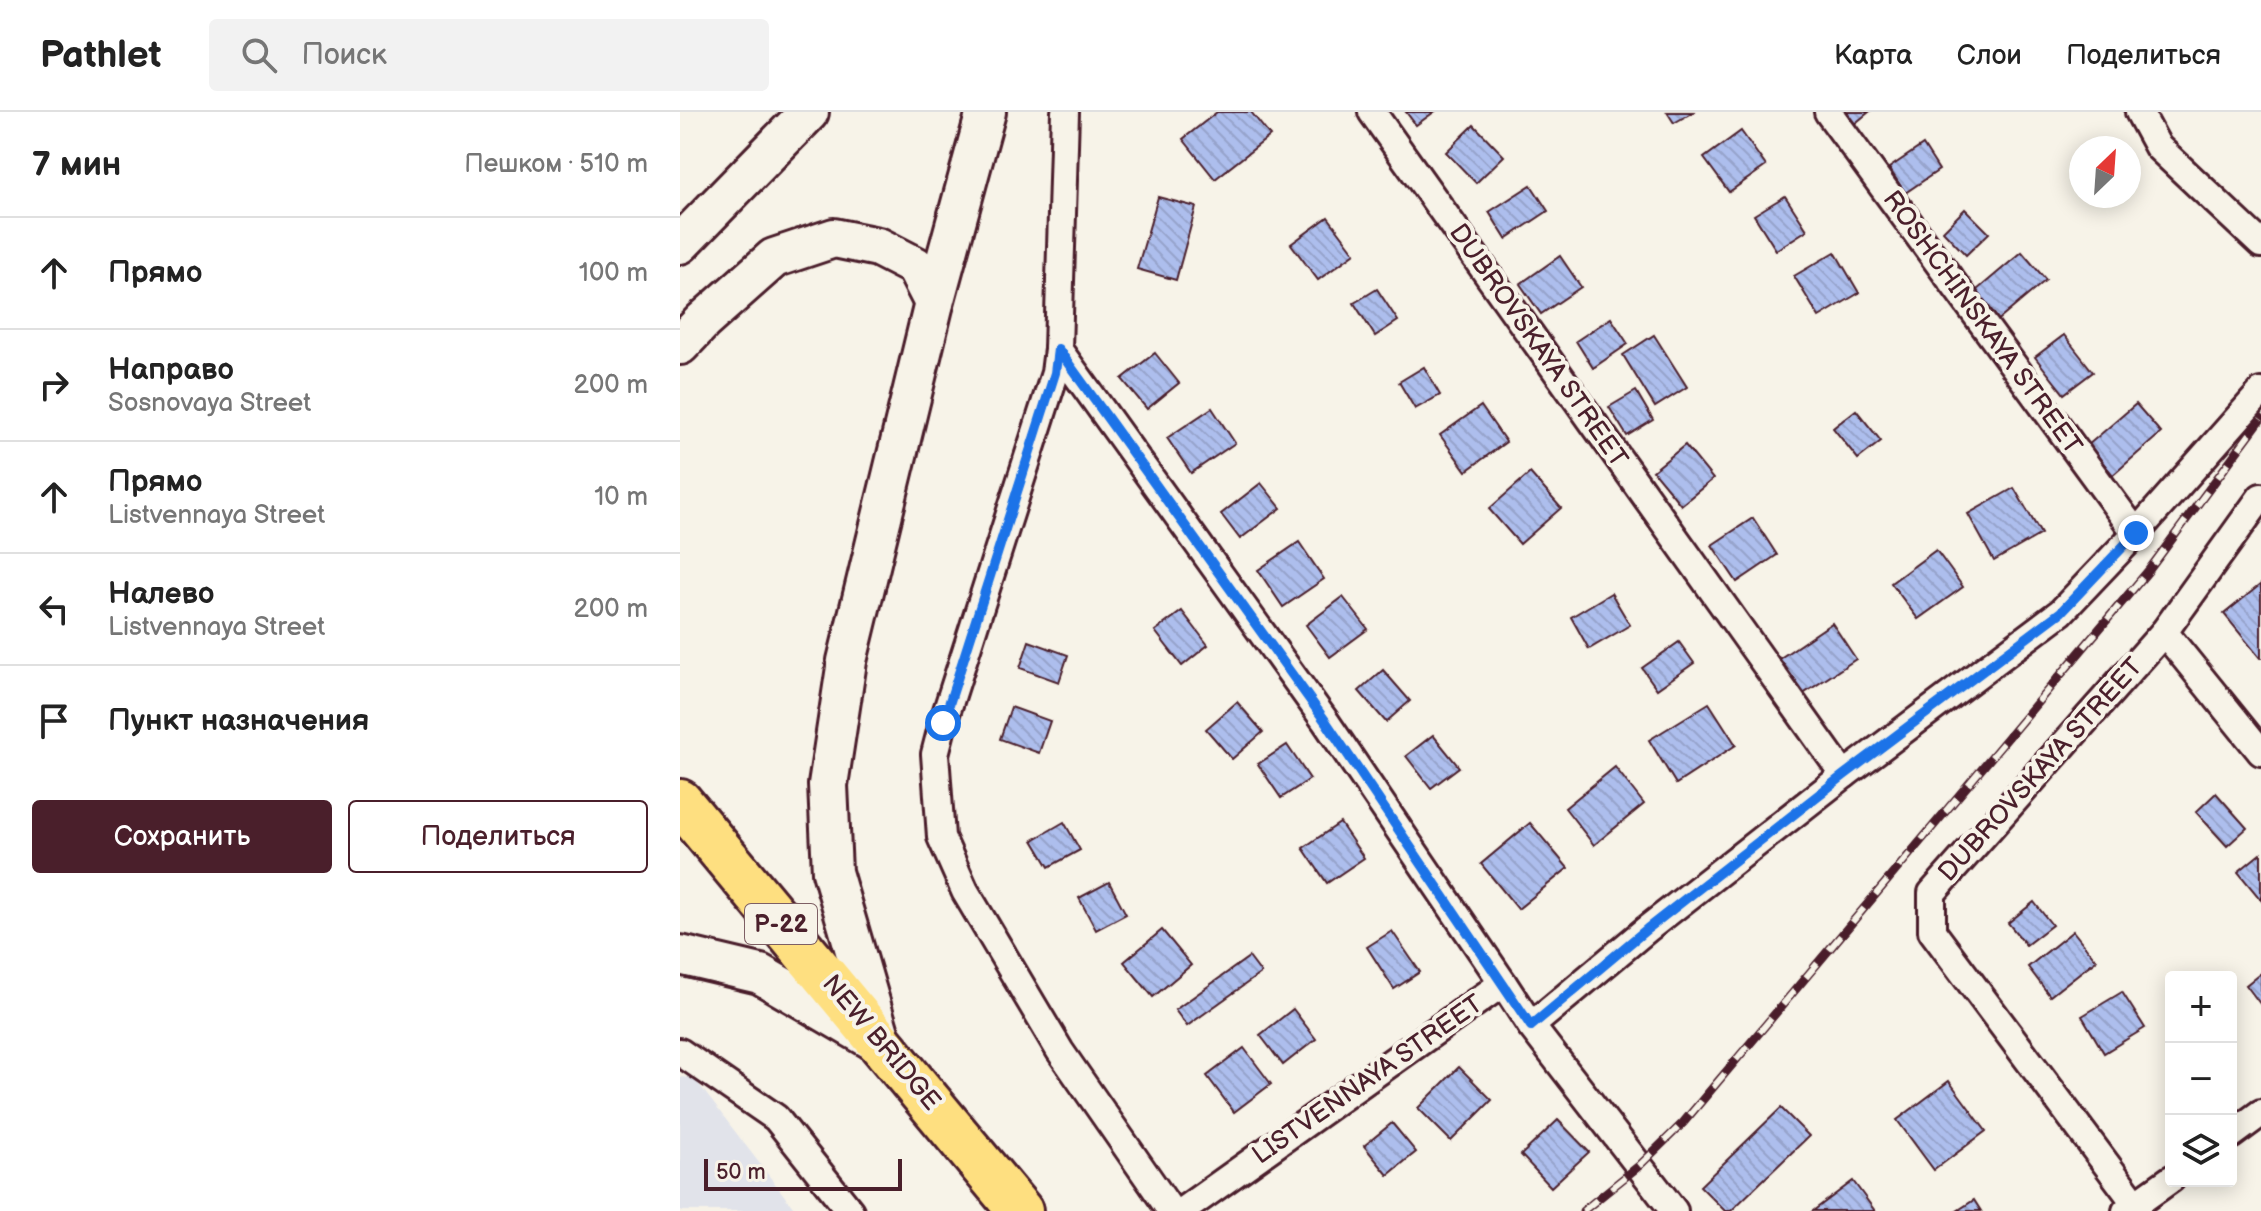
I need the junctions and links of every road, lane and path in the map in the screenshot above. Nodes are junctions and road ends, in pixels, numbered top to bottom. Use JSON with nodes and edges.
{"nodes":[{"id":1,"x":809,"y":112,"type":"edge"},
{"id":2,"x":986,"y":112,"type":"edge"},
{"id":3,"x":1065,"y":112,"type":"edge"},
{"id":4,"x":1372,"y":112,"type":"edge"},
{"id":5,"x":1828,"y":112,"type":"edge"},
{"id":6,"x":2139,"y":112,"type":"edge"},
{"id":7,"x":680,"y":244,"type":"edge"},
{"id":8,"x":2261,"y":244,"type":"edge"},
{"id":9,"x":934,"y":303,"type":"junction"},
{"id":10,"x":680,"y":345,"type":"edge"},
{"id":11,"x":1058,"y":349,"type":"junction"},
{"id":12,"x":2261,"y":392,"type":"edge"},
{"id":13,"x":2261,"y":497,"type":"edge"},
{"id":14,"x":2136,"y":533,"type":"junction"},
{"id":15,"x":2164,"y":632,"type":"junction"},
{"id":16,"x":2261,"y":752,"type":"edge"},
{"id":17,"x":1844,"y":775,"type":"junction"},
{"id":18,"x":680,"y":802,"type":"edge"},
{"id":19,"x":680,"y":955,"type":"edge"},
{"id":20,"x":1503,"y":983,"type":"junction"},
{"id":21,"x":1531,"y":1026,"type":"junction"},
{"id":22,"x":883,"y":1046,"type":"junction"},
{"id":23,"x":680,"y":1052,"type":"edge"},
{"id":24,"x":2261,"y":1113,"type":"edge"},
{"id":25,"x":2237,"y":1131,"type":"edge"},
{"id":26,"x":2165,"y":1183,"type":"edge"},
{"id":27,"x":2131,"y":1207,"type":"edge"},
{"id":28,"x":850,"y":1211,"type":"edge"},
{"id":29,"x":1020,"y":1211,"type":"edge"},
{"id":30,"x":1171,"y":1211,"type":"edge"},
{"id":31,"x":1182,"y":1211,"type":"edge"},
{"id":32,"x":1674,"y":1211,"type":"edge"}],
"edges":[{"from":1,"to":7,"type":"main road"},
{"from":2,"to":9,"type":"main road"},
{"from":3,"to":11,"type":"street"},
{"from":4,"to":17,"type":"street","name":"DUBROVSKAYA STREET"},
{"from":5,"to":14,"type":"street","name":"ROSHCHINSKAYA STREET"},
{"from":6,"to":8,"type":"street"},
{"from":9,"to":10,"type":"main road"},
{"from":9,"to":22,"type":"main road"},
{"from":11,"to":20,"type":"street"},
{"from":11,"to":30,"type":"street"},
{"from":12,"to":14,"type":"street"},
{"from":13,"to":15,"type":"street","name":"DUBROVSKAYA STREET"},
{"from":14,"to":17,"type":"street"},
{"from":15,"to":16,"type":"street"},
{"from":15,"to":27,"type":"street","name":"DUBROVSKAYA STREET"},
{"from":17,"to":21,"type":"street"},
{"from":18,"to":22,"type":"highway","name":"NEW BRIDGE","number":"Р-22"},
{"from":19,"to":22,"type":"main road"},
{"from":20,"to":21,"type":"street","name":"LISTVENNAYA STREET"},
{"from":20,"to":31,"type":"street","name":"LISTVENNAYA STREET"},
{"from":21,"to":32,"type":"street","name":"LISTVENNAYA STREET"},
{"from":22,"to":29,"type":"highway","name":"NEW BRIDGE","number":"Р-22"},
{"from":23,"to":28,"type":"street"},
{"from":24,"to":25,"type":"street"},
{"from":26,"to":27,"type":"street"}]}
